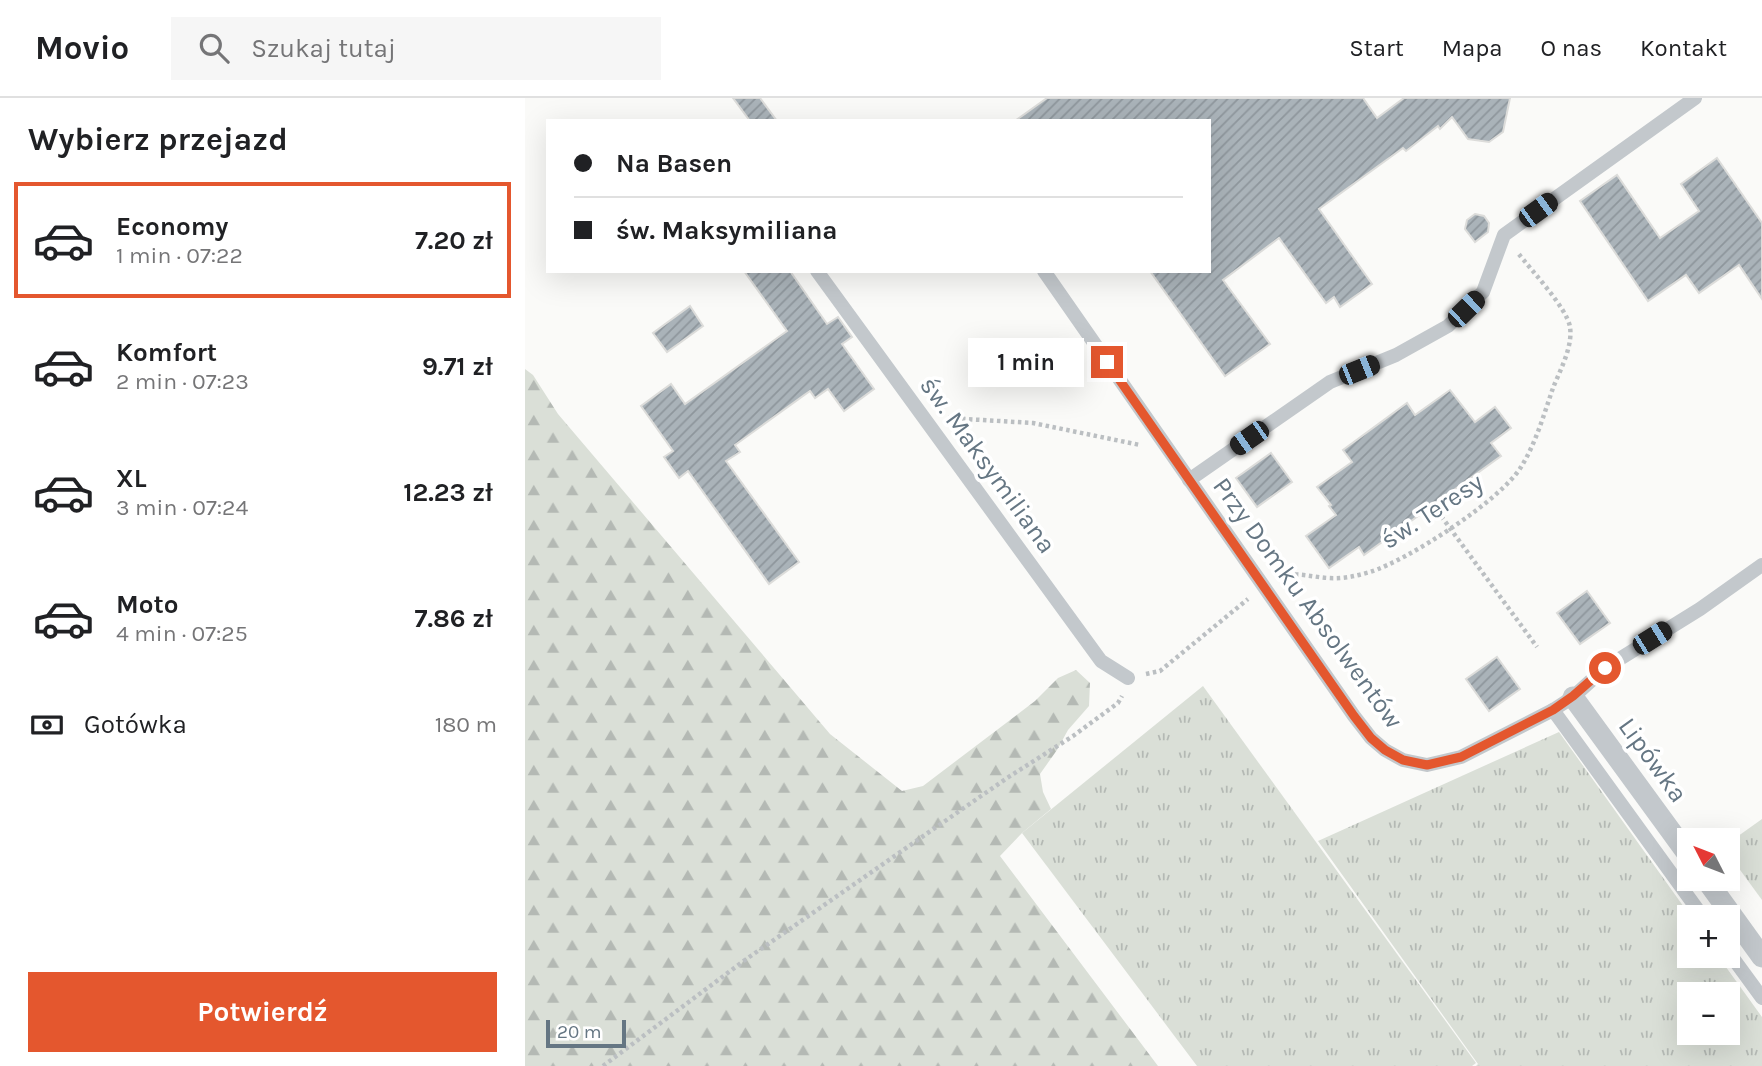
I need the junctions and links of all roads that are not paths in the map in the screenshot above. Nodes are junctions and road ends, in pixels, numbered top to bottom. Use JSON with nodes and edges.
{"nodes":[{"id":1,"x":1695,"y":98,"type":"edge"},
{"id":2,"x":818,"y":273,"type":"edge"},
{"id":3,"x":1045,"y":273,"type":"edge"},
{"id":4,"x":1189,"y":480,"type":"junction"},
{"id":5,"x":1762,"y":565,"type":"edge"},
{"id":6,"x":1133,"y":677,"type":"road end"},
{"id":7,"x":1573,"y":696,"type":"junction"},
{"id":8,"x":1553,"y":710,"type":"junction"},
{"id":9,"x":1677,"y":839,"type":"edge"},
{"id":10,"x":1714,"y":891,"type":"edge"},
{"id":11,"x":1694,"y":905,"type":"edge"},
{"id":12,"x":1762,"y":957,"type":"edge"},
{"id":13,"x":1740,"y":968,"type":"edge"},
{"id":14,"x":1762,"y":998,"type":"edge"}],
"edges":[{"from":1,"to":4,"type":"lane"},
{"from":2,"to":6,"type":"lane","name":"św. Maksymiliana"},
{"from":3,"to":4,"type":"lane","name":"Przy Domku Absolwentów"},
{"from":4,"to":8,"type":"lane","name":"Przy Domku Absolwentów"},
{"from":5,"to":7,"type":"lane","name":"Przy Domku Absolwentów"},
{"from":7,"to":8,"type":"lane","name":"Przy Domku Absolwentów"},
{"from":7,"to":9,"type":"street","name":"Lipówka"},
{"from":8,"to":11,"type":"lane"},
{"from":10,"to":12,"type":"street"},
{"from":13,"to":14,"type":"lane"}]}
